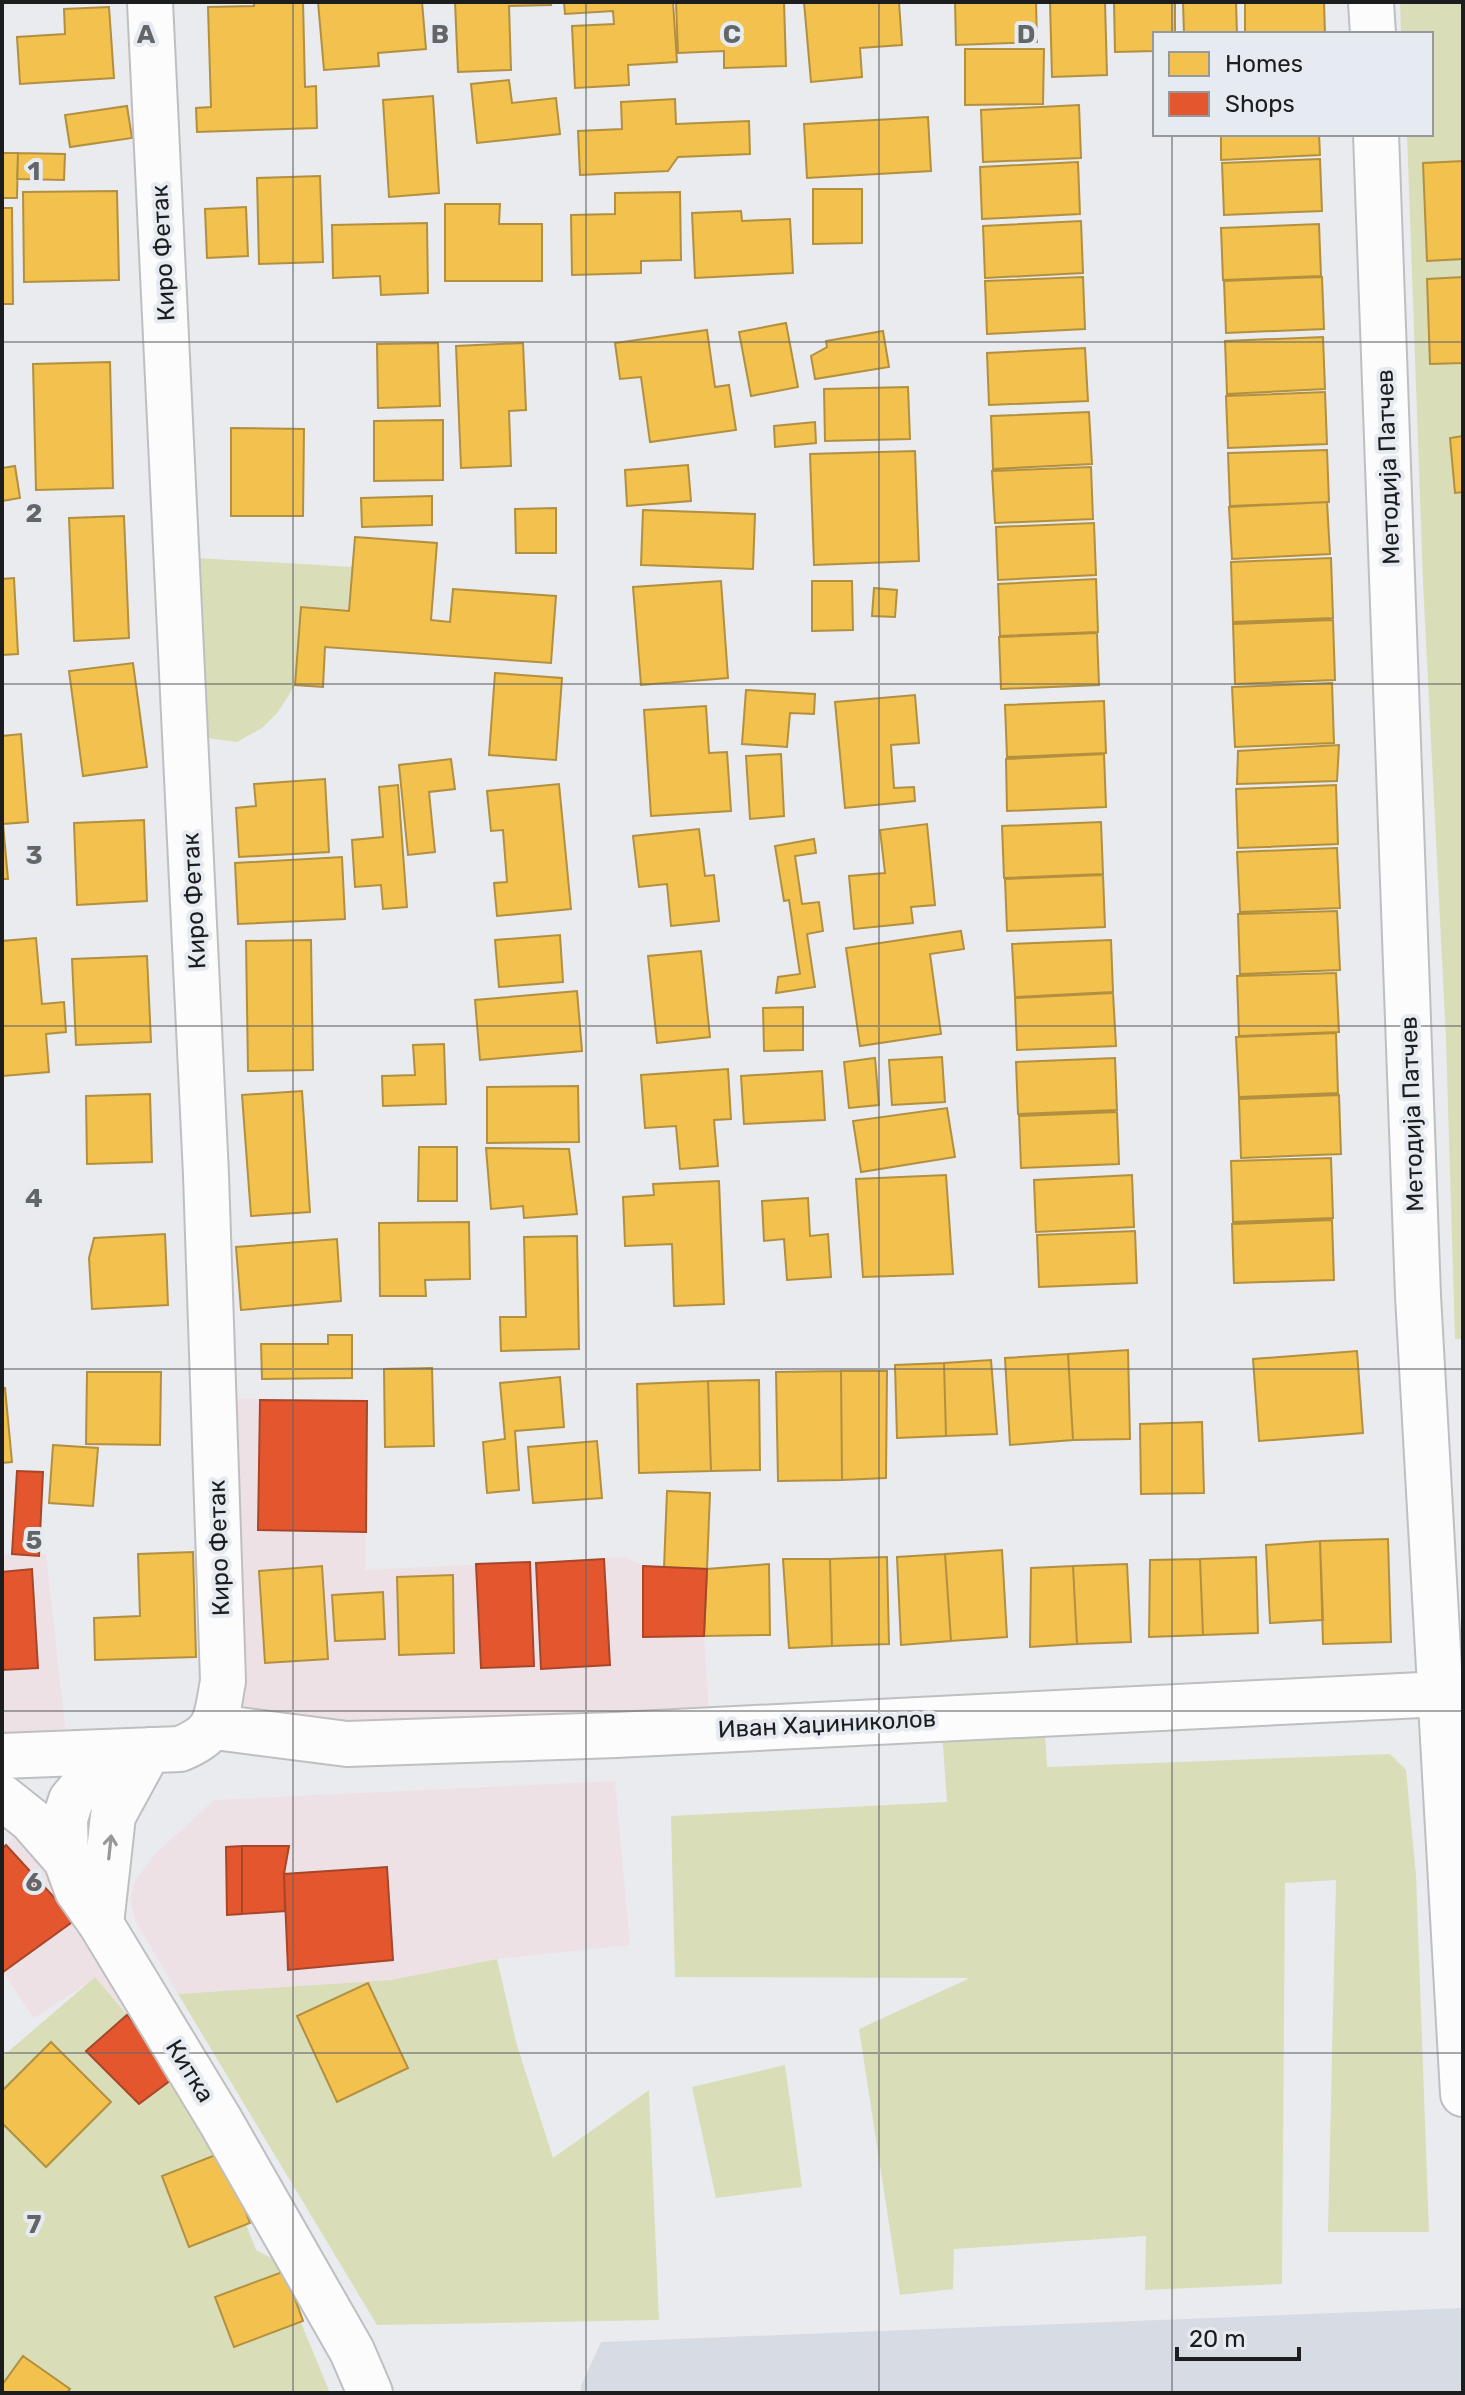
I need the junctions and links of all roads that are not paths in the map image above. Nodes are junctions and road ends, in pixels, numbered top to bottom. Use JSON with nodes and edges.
{"nodes":[{"id":1,"x":150,"y":2,"type":"edge"},
{"id":2,"x":1371,"y":2,"type":"edge"},
{"id":3,"x":1373,"y":32,"type":"edge"},
{"id":4,"x":1376,"y":136,"type":"edge"},
{"id":5,"x":1450,"y":1583,"type":"edge"},
{"id":6,"x":1452,"y":1696,"type":"edge"},
{"id":7,"x":215,"y":1727,"type":"junction"},
{"id":8,"x":131,"y":1751,"type":"junction"},
{"id":9,"x":2,"y":1756,"type":"edge"},
{"id":10,"x":2,"y":1797,"type":"edge"},
{"id":11,"x":66,"y":1860,"type":"junction"},
{"id":12,"x":101,"y":1924,"type":"junction"},
{"id":13,"x":1463,"y":2094,"type":"edge"},
{"id":14,"x":370,"y":2393,"type":"edge"}],
"edges":[{"from":1,"to":7,"type":"street","name":"Киро Фетак"},
{"from":2,"to":3,"type":"street"},
{"from":4,"to":5,"type":"street","name":"Методија Патчев"},
{"from":5,"to":6,"type":"street","name":"Методија Патчев"},
{"from":6,"to":7,"type":"street","name":"Иван Хаџиниколов"},
{"from":6,"to":13,"type":"street","name":"Методија Патчев"},
{"from":7,"to":8,"type":"street"},
{"from":8,"to":9,"type":"street"},
{"from":8,"to":11,"type":"street","name":"Китка"},
{"from":12,"to":8,"type":"street","one_way":true},
{"from":10,"to":11,"type":"street"},
{"from":11,"to":12,"type":"street","name":"Китка"},
{"from":12,"to":14,"type":"street","name":"Китка"}]}
